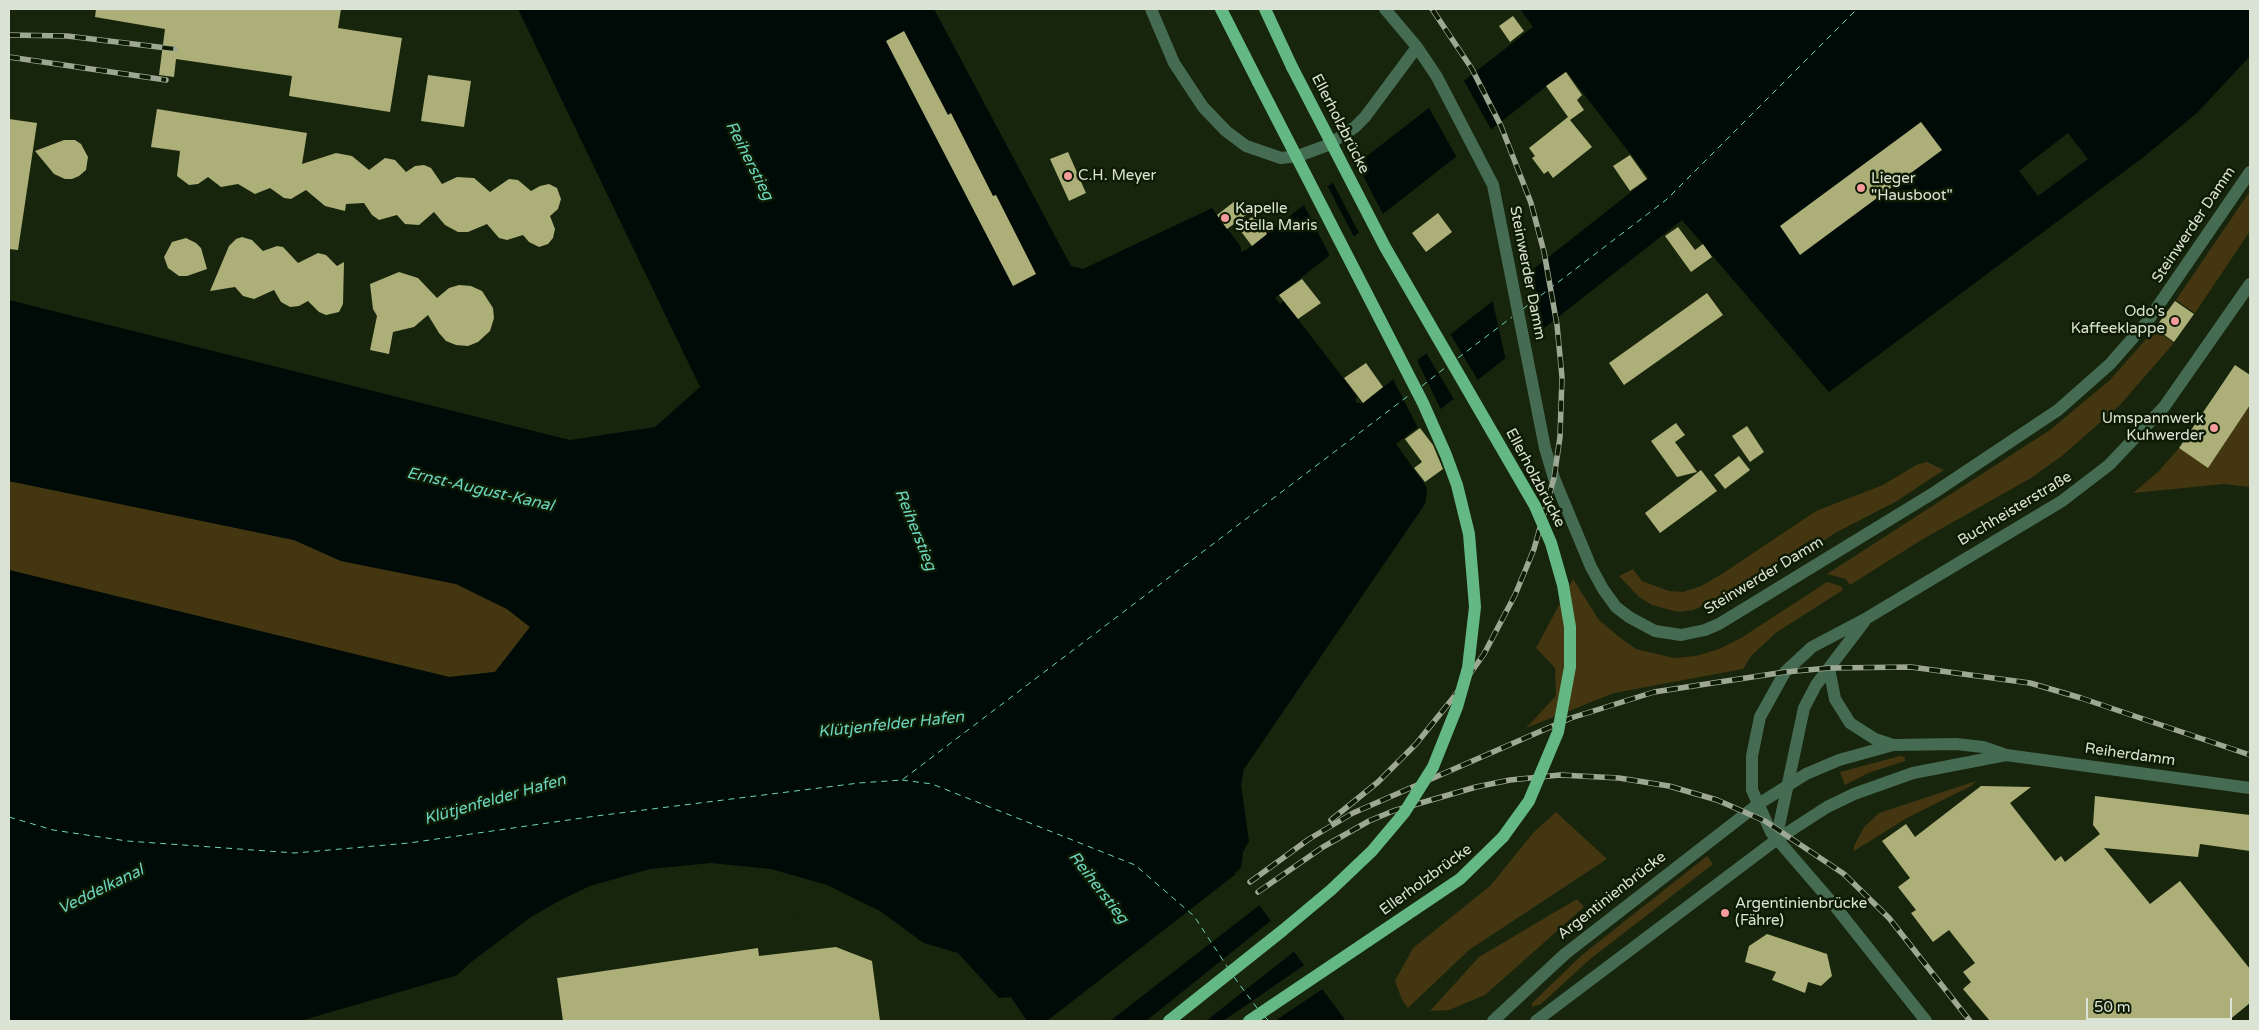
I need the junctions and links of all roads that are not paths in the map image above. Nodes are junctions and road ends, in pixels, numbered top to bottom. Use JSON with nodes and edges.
{"nodes":[{"id":1,"x":1151,"y":9,"type":"edge"},
{"id":2,"x":1221,"y":9,"type":"edge"},
{"id":3,"x":1265,"y":9,"type":"edge"},
{"id":4,"x":1385,"y":9,"type":"edge"},
{"id":5,"x":1417,"y":47,"type":"junction"},
{"id":6,"x":2250,"y":172,"type":"edge"},
{"id":7,"x":2250,"y":284,"type":"edge"},
{"id":8,"x":1867,"y":618,"type":"junction"},
{"id":9,"x":1829,"y":668,"type":"junction"},
{"id":10,"x":1893,"y":745,"type":"junction"},
{"id":11,"x":2006,"y":755,"type":"junction"},
{"id":12,"x":1786,"y":785,"type":"junction"},
{"id":13,"x":2250,"y":788,"type":"edge"},
{"id":14,"x":1758,"y":805,"type":"junction"},
{"id":15,"x":1781,"y":837,"type":"junction"},
{"id":16,"x":1170,"y":1021,"type":"edge"},
{"id":17,"x":1249,"y":1021,"type":"edge"},
{"id":18,"x":1493,"y":1021,"type":"edge"},
{"id":19,"x":1536,"y":1021,"type":"edge"},
{"id":20,"x":1926,"y":1021,"type":"edge"}],
"edges":[{"from":1,"to":5,"type":"street"},
{"from":2,"to":16,"type":"main road","bridge":true},
{"from":3,"to":17,"type":"main road","name":"Ellerholzbrücke","bridge":true},
{"from":4,"to":5,"type":"street","name":"Steinwerder Damm"},
{"from":5,"to":6,"type":"street","name":"Steinwerder Damm"},
{"from":7,"to":8,"type":"street","name":"Buchheisterstraße"},
{"from":8,"to":9,"type":"street","name":"Buchheisterstraße"},
{"from":8,"to":14,"type":"street","name":"Buchheisterstraße"},
{"from":9,"to":10,"type":"street"},
{"from":9,"to":12,"type":"street","name":"Buchheisterstraße"},
{"from":10,"to":11,"type":"street","name":"Reiherdamm"},
{"from":10,"to":12,"type":"street","name":"Reiherdamm"},
{"from":11,"to":13,"type":"street","name":"Reiherdamm"},
{"from":11,"to":15,"type":"street","name":"Reiherdamm"},
{"from":12,"to":14,"type":"street","name":"Reiherdamm"},
{"from":12,"to":15,"type":"street","name":"Buchheisterstraße"},
{"from":14,"to":15,"type":"street","name":"Buchheisterstraße"},
{"from":14,"to":18,"type":"street","name":"Argentinienbrücke"},
{"from":15,"to":19,"type":"street"},
{"from":15,"to":20,"type":"street"}]}
